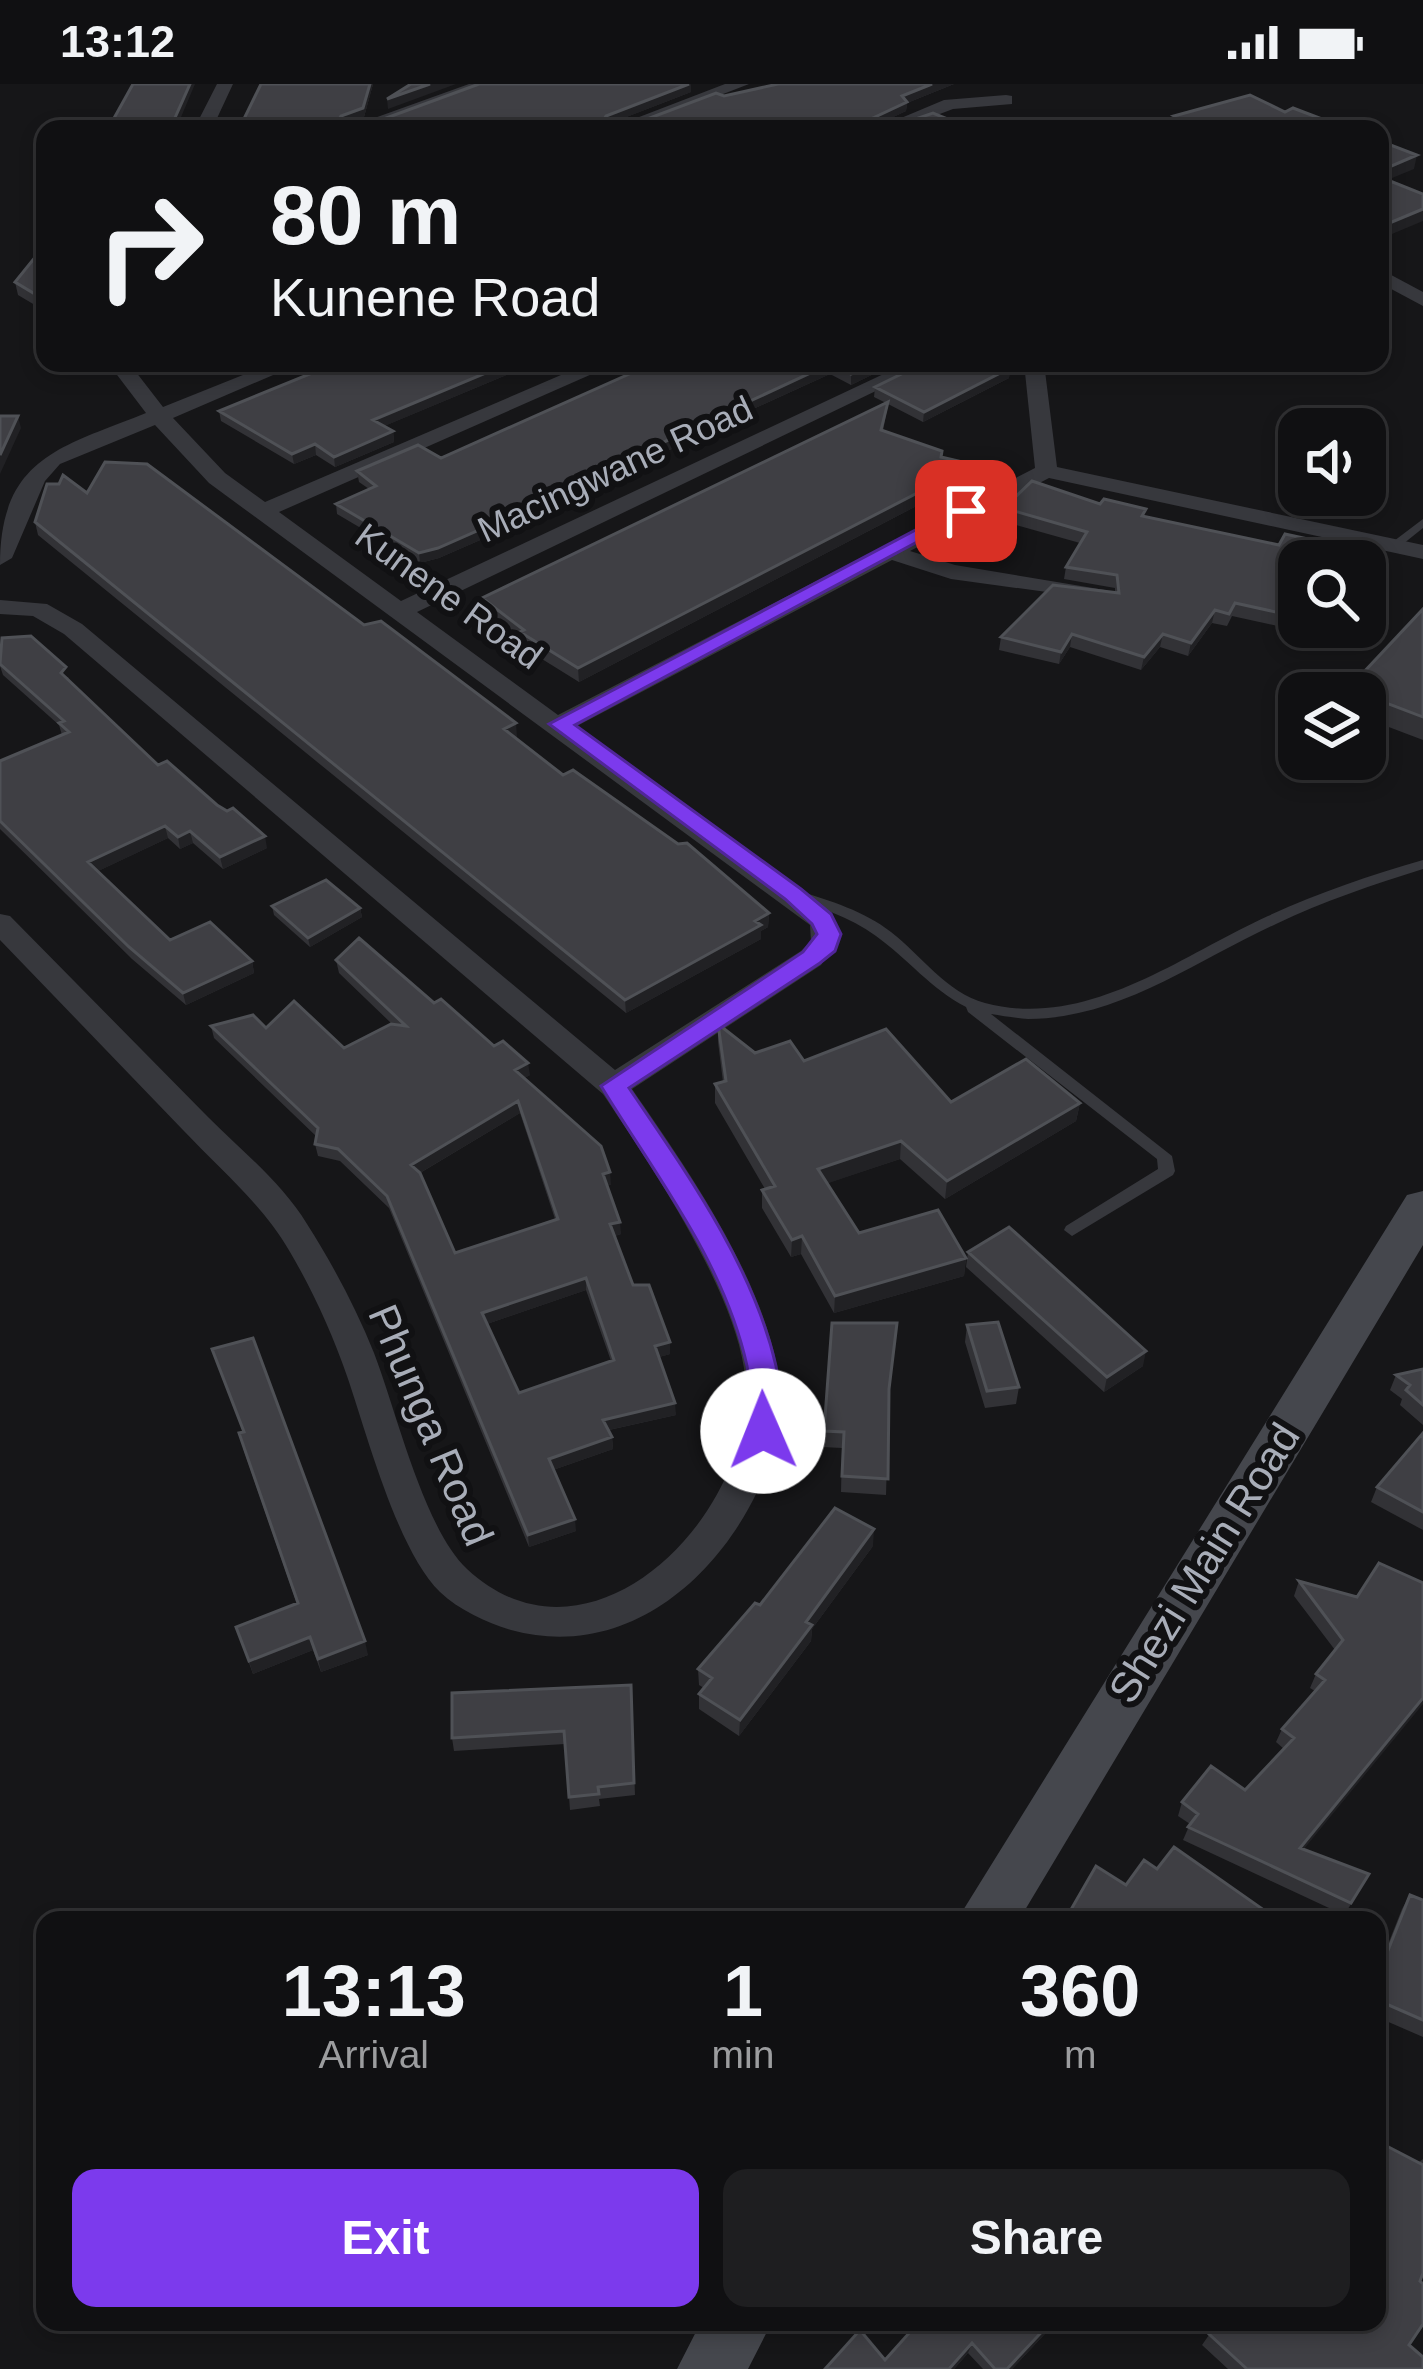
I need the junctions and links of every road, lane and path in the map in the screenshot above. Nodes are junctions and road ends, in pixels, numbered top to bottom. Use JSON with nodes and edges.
{"nodes":[{"id":1,"x":225,"y":84,"type":"edge"},
{"id":2,"x":485,"y":84,"type":"edge"},
{"id":3,"x":741,"y":84,"type":"edge"},
{"id":4,"x":405,"y":91,"type":"edge"},
{"id":5,"x":1006,"y":100,"type":"edge"},
{"id":6,"x":428,"y":104,"type":"junction"},
{"id":7,"x":207,"y":120,"type":"edge"},
{"id":8,"x":380,"y":120,"type":"edge"},
{"id":9,"x":642,"y":120,"type":"edge"},
{"id":10,"x":909,"y":120,"type":"edge"},
{"id":11,"x":1389,"y":280,"type":"edge"},
{"id":12,"x":1423,"y":299,"type":"edge"},
{"id":13,"x":126,"y":372,"type":"edge"},
{"id":14,"x":268,"y":372,"type":"edge"},
{"id":15,"x":586,"y":372,"type":"edge"},
{"id":16,"x":905,"y":372,"type":"edge"},
{"id":17,"x":1035,"y":372,"type":"edge"},
{"id":18,"x":161,"y":414,"type":"junction"},
{"id":19,"x":1046,"y":471,"type":"junction"},
{"id":20,"x":263,"y":512,"type":"junction"},
{"id":21,"x":1423,"y":522,"type":"edge"},
{"id":22,"x":1394,"y":546,"type":"junction"},
{"id":23,"x":886,"y":551,"type":"junction"},
{"id":24,"x":1423,"y":552,"type":"edge"},
{"id":25,"x":0,"y":558,"type":"edge"},
{"id":26,"x":1105,"y":597,"type":"edge"},
{"id":27,"x":0,"y":607,"type":"edge"},
{"id":28,"x":402,"y":610,"type":"junction"},
{"id":29,"x":560,"y":724,"type":"junction"},
{"id":30,"x":1423,"y":864,"type":"edge"},
{"id":31,"x":793,"y":894,"type":"junction"},
{"id":32,"x":0,"y":922,"type":"edge"},
{"id":33,"x":962,"y":1000,"type":"junction"},
{"id":34,"x":614,"y":1086,"type":"junction"},
{"id":35,"x":1423,"y":1207,"type":"edge"},
{"id":36,"x":1072,"y":1230,"type":"dead end"},
{"id":37,"x":992,"y":1911,"type":"edge"},
{"id":38,"x":733,"y":2331,"type":"edge"},
{"id":39,"x":710,"y":2369,"type":"edge"}],
"edges":[{"from":1,"to":7,"type":"street"},
{"from":2,"to":6,"type":"street"},
{"from":3,"to":9,"type":"street"},
{"from":4,"to":6,"type":"street"},
{"from":5,"to":10,"type":"street"},
{"from":6,"to":8,"type":"street"},
{"from":11,"to":12,"type":"street"},
{"from":13,"to":18,"type":"street","name":"Kunene Road"},
{"from":14,"to":18,"type":"street"},
{"from":15,"to":20,"type":"street"},
{"from":16,"to":28,"type":"street","name":"Macingwane Road"},
{"from":17,"to":19,"type":"street"},
{"from":18,"to":20,"type":"street","name":"Kunene Road"},
{"from":18,"to":25,"type":"street"},
{"from":19,"to":22,"type":"street"},
{"from":19,"to":23,"type":"street"},
{"from":20,"to":28,"type":"street","name":"Kunene Road"},
{"from":21,"to":22,"type":"lane"},
{"from":22,"to":24,"type":"street"},
{"from":23,"to":26,"type":"street"},
{"from":23,"to":29,"type":"street"},
{"from":27,"to":34,"type":"street","name":"Phunga Road"},
{"from":28,"to":29,"type":"street","name":"Kunene Road"},
{"from":29,"to":31,"type":"street","name":"Kunene Road"},
{"from":30,"to":33,"type":"lane"},
{"from":31,"to":33,"type":"lane"},
{"from":31,"to":34,"type":"street","name":"Kunene Road"},
{"from":32,"to":34,"type":"street","name":"Phunga Road"},
{"from":33,"to":36,"type":"lane"},
{"from":35,"to":37,"type":"street","name":"Shezi Main Road"},
{"from":38,"to":39,"type":"street"}]}
